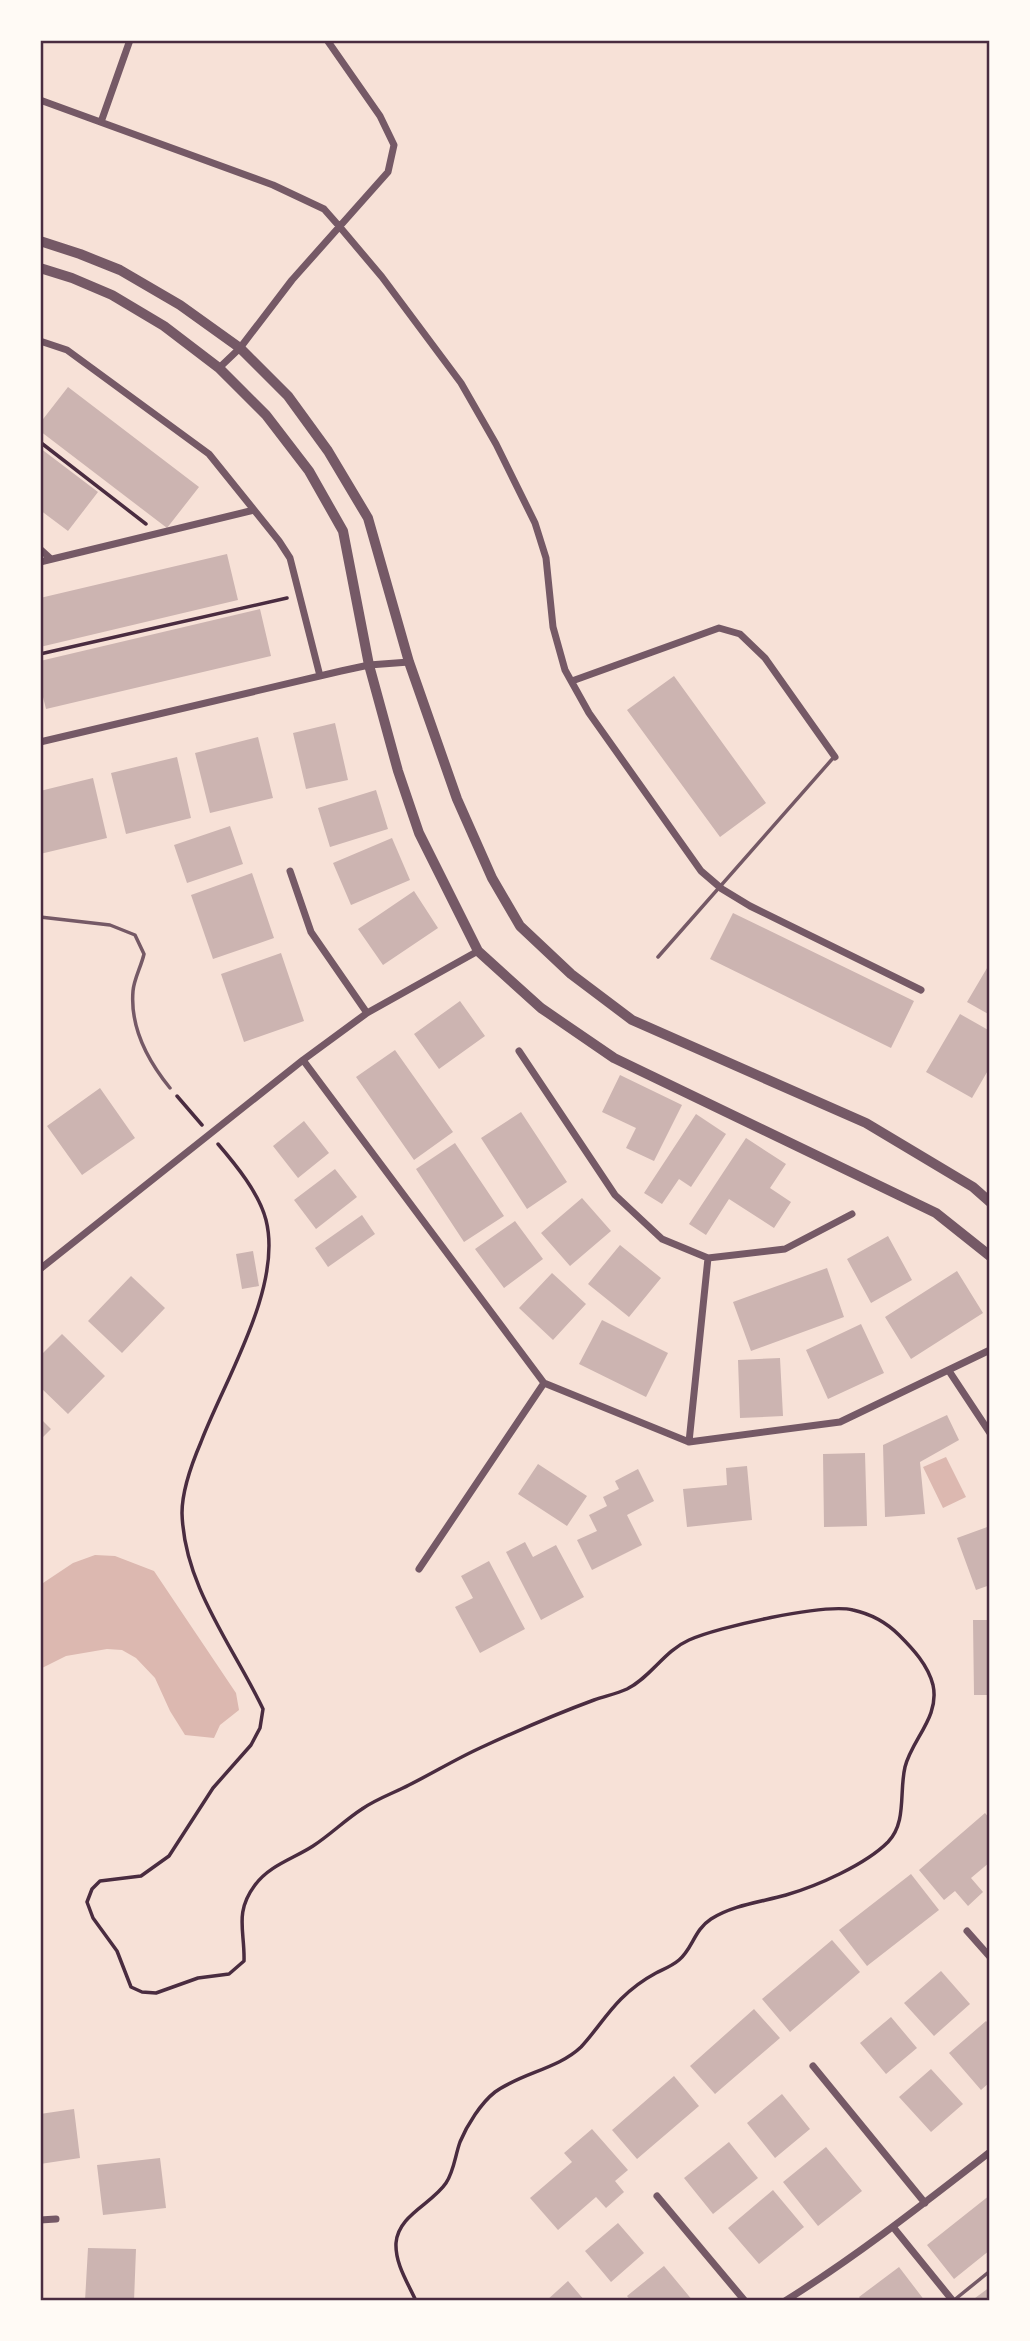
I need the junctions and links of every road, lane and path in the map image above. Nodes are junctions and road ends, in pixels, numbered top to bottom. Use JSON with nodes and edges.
{"nodes":[{"id":1,"x":130,"y":40,"type":"edge"},
{"id":2,"x":327,"y":40,"type":"edge"},
{"id":3,"x":40,"y":100,"type":"edge"},
{"id":4,"x":101,"y":122,"type":"junction"},
{"id":5,"x":340,"y":226,"type":"junction"},
{"id":6,"x":40,"y":241,"type":"edge"},
{"id":7,"x":40,"y":268,"type":"edge"},
{"id":8,"x":40,"y":341,"type":"edge"},
{"id":9,"x":240,"y":348,"type":"junction"},
{"id":10,"x":219,"y":368,"type":"junction"},
{"id":11,"x":40,"y":442,"type":"edge"},
{"id":12,"x":254,"y":510,"type":"junction"},
{"id":13,"x":159,"y":534,"type":"junction"},
{"id":14,"x":40,"y":549,"type":"edge"},
{"id":15,"x":51,"y":559,"type":"junction"},
{"id":16,"x":40,"y":562,"type":"edge"},
{"id":17,"x":299,"y":595,"type":"junction"},
{"id":18,"x":40,"y":654,"type":"edge"},
{"id":19,"x":409,"y":662,"type":"junction"},
{"id":20,"x":369,"y":665,"type":"junction"},
{"id":21,"x":320,"y":676,"type":"junction"},
{"id":22,"x":572,"y":681,"type":"junction"},
{"id":23,"x":40,"y":742,"type":"edge"},
{"id":24,"x":835,"y":757,"type":"joint"},
{"id":25,"x":290,"y":871,"type":"dead end"},
{"id":26,"x":719,"y":887,"type":"junction"},
{"id":27,"x":40,"y":916,"type":"edge"},
{"id":28,"x":478,"y":951,"type":"junction"},
{"id":29,"x":658,"y":957,"type":"dead end"},
{"id":30,"x":921,"y":990,"type":"dead end"},
{"id":31,"x":367,"y":1013,"type":"junction"},
{"id":32,"x":519,"y":1051,"type":"dead end"},
{"id":33,"x":303,"y":1060,"type":"junction"},
{"id":34,"x":170,"y":1088,"type":"joint"},
{"id":35,"x":204,"y":1127,"type":"dead end"},
{"id":36,"x":212,"y":1137,"type":"dead end"},
{"id":37,"x":990,"y":1202,"type":"edge"},
{"id":38,"x":852,"y":1214,"type":"dead end"},
{"id":39,"x":990,"y":1256,"type":"edge"},
{"id":40,"x":708,"y":1258,"type":"junction"},
{"id":41,"x":40,"y":1269,"type":"edge"},
{"id":42,"x":990,"y":1350,"type":"edge"},
{"id":43,"x":949,"y":1371,"type":"junction"},
{"id":44,"x":544,"y":1383,"type":"junction"},
{"id":45,"x":990,"y":1433,"type":"edge"},
{"id":46,"x":689,"y":1441,"type":"junction"},
{"id":47,"x":419,"y":1569,"type":"dead end"},
{"id":48,"x":967,"y":1931,"type":"dead end"},
{"id":49,"x":990,"y":1957,"type":"edge"},
{"id":50,"x":813,"y":2066,"type":"dead end"},
{"id":51,"x":990,"y":2152,"type":"edge"},
{"id":52,"x":657,"y":2196,"type":"dead end"},
{"id":53,"x":925,"y":2203,"type":"junction"},
{"id":54,"x":56,"y":2219,"type":"dead end"},
{"id":55,"x":40,"y":2220,"type":"edge"},
{"id":56,"x":894,"y":2227,"type":"junction"},
{"id":57,"x":990,"y":2271,"type":"edge"},
{"id":58,"x":416,"y":2301,"type":"edge"},
{"id":59,"x":745,"y":2301,"type":"edge"},
{"id":60,"x":785,"y":2301,"type":"edge"},
{"id":61,"x":953,"y":2301,"type":"edge"}],
"edges":[{"from":1,"to":4,"type":"street"},
{"from":2,"to":5,"type":"street"},
{"from":3,"to":4,"type":"street"},
{"from":4,"to":5,"type":"street"},
{"from":5,"to":9,"type":"street"},
{"from":5,"to":22,"type":"street"},
{"from":6,"to":9,"type":"street"},
{"from":7,"to":10,"type":"street"},
{"from":8,"to":12,"type":"street"},
{"from":9,"to":10,"type":"street"},
{"from":9,"to":19,"type":"street"},
{"from":10,"to":20,"type":"street"},
{"from":11,"to":13,"type":"path"},
{"from":12,"to":13,"type":"street"},
{"from":12,"to":17,"type":"street"},
{"from":13,"to":15,"type":"street"},
{"from":14,"to":15,"type":"street"},
{"from":15,"to":16,"type":"street"},
{"from":17,"to":18,"type":"path"},
{"from":17,"to":21,"type":"street"},
{"from":19,"to":20,"type":"street"},
{"from":19,"to":37,"type":"street"},
{"from":20,"to":21,"type":"street"},
{"from":20,"to":28,"type":"street"},
{"from":21,"to":23,"type":"street"},
{"from":22,"to":24,"type":"street"},
{"from":22,"to":26,"type":"street"},
{"from":24,"to":26,"type":"lane"},
{"from":25,"to":31,"type":"street"},
{"from":26,"to":29,"type":"lane"},
{"from":26,"to":30,"type":"street"},
{"from":27,"to":34,"type":"lane"},
{"from":28,"to":31,"type":"street"},
{"from":28,"to":39,"type":"street"},
{"from":31,"to":33,"type":"street"},
{"from":32,"to":40,"type":"street"},
{"from":33,"to":41,"type":"street"},
{"from":33,"to":44,"type":"street"},
{"from":34,"to":35,"type":"path"},
{"from":36,"to":58,"type":"path"},
{"from":38,"to":40,"type":"street"},
{"from":40,"to":46,"type":"street"},
{"from":42,"to":43,"type":"street"},
{"from":43,"to":45,"type":"street"},
{"from":43,"to":46,"type":"street"},
{"from":44,"to":46,"type":"street"},
{"from":44,"to":47,"type":"street"},
{"from":48,"to":49,"type":"street"},
{"from":50,"to":53,"type":"street"},
{"from":51,"to":53,"type":"street"},
{"from":52,"to":59,"type":"street"},
{"from":53,"to":56,"type":"street"},
{"from":54,"to":55,"type":"street"},
{"from":56,"to":60,"type":"street"},
{"from":56,"to":61,"type":"street"},
{"from":57,"to":61,"type":"lane"}]}
